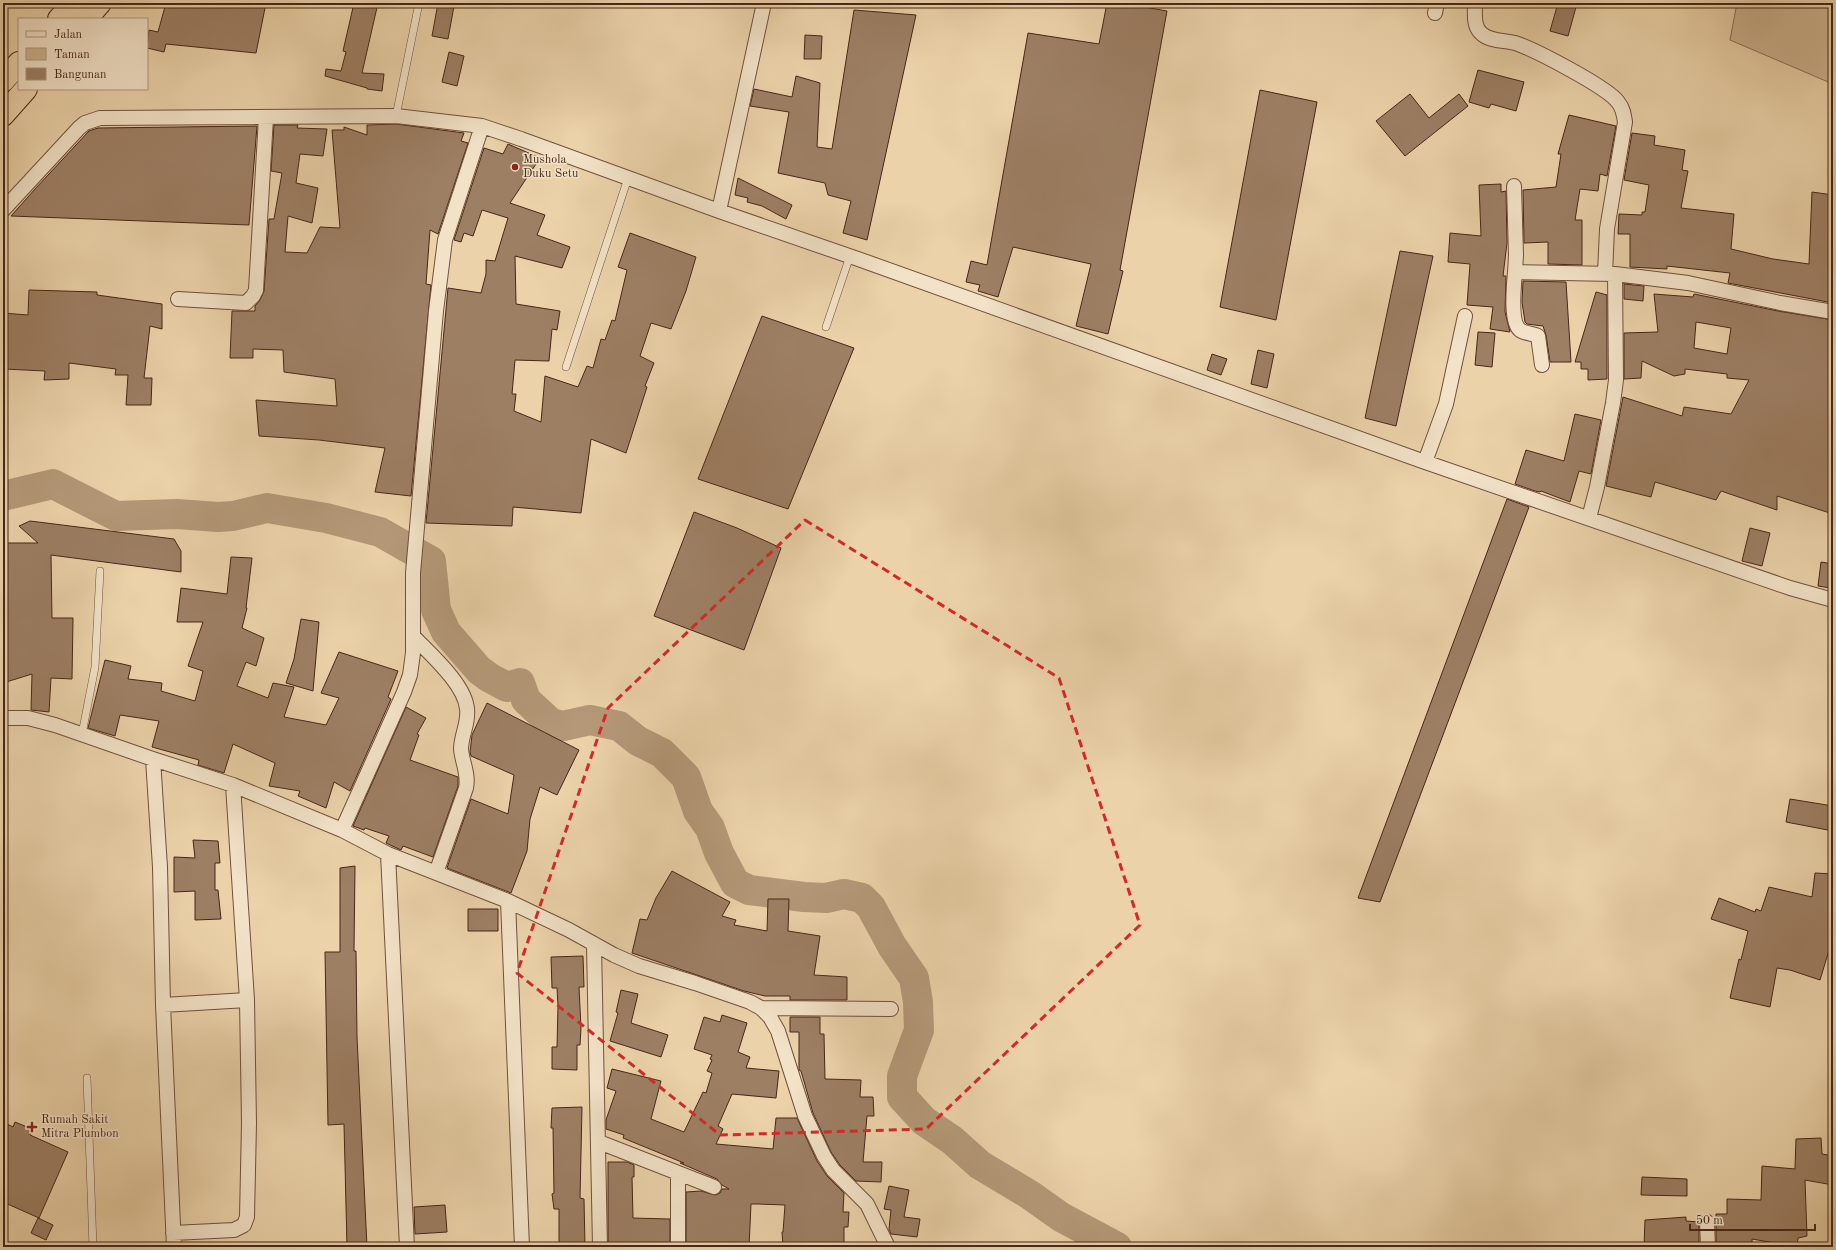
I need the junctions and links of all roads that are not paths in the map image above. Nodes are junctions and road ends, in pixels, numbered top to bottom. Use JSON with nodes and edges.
{"nodes":[{"id":1,"x":74,"y":3,"type":"edge"},
{"id":2,"x":100,"y":3,"type":"edge"},
{"id":3,"x":418,"y":3,"type":"edge"},
{"id":4,"x":764,"y":3,"type":"edge"},
{"id":5,"x":1475,"y":3,"type":"edge"},
{"id":6,"x":60,"y":18,"type":"edge"},
{"id":7,"x":87,"y":18,"type":"edge"},
{"id":8,"x":18,"y":64,"type":"edge"},
{"id":9,"x":3,"y":81,"type":"edge"},
{"id":10,"x":25,"y":90,"type":"edge"},
{"id":11,"x":3,"y":115,"type":"edge"},
{"id":12,"x":396,"y":116,"type":"junction"},
{"id":13,"x":266,"y":117,"type":"junction"},
{"id":14,"x":482,"y":126,"type":"junction"},
{"id":15,"x":628,"y":178,"type":"junction"},
{"id":16,"x":1514,"y":186,"type":"dead end"},
{"id":17,"x":3,"y":210,"type":"edge"},
{"id":18,"x":719,"y":211,"type":"junction"},
{"id":19,"x":850,"y":256,"type":"junction"},
{"id":20,"x":1515,"y":272,"type":"junction"},
{"id":21,"x":1610,"y":274,"type":"junction"},
{"id":22,"x":178,"y":299,"type":"dead end"},
{"id":23,"x":1833,"y":312,"type":"edge"},
{"id":24,"x":1465,"y":316,"type":"dead end"},
{"id":25,"x":826,"y":327,"type":"dead end"},
{"id":26,"x":1542,"y":365,"type":"dead end"},
{"id":27,"x":566,"y":367,"type":"dead end"},
{"id":28,"x":1425,"y":462,"type":"junction"},
{"id":29,"x":1589,"y":518,"type":"junction"},
{"id":30,"x":100,"y":571,"type":"dead end"},
{"id":31,"x":1833,"y":600,"type":"edge"},
{"id":32,"x":413,"y":636,"type":"junction"},
{"id":33,"x":3,"y":718,"type":"edge"},
{"id":34,"x":82,"y":734,"type":"junction"},
{"id":35,"x":153,"y":760,"type":"junction"},
{"id":36,"x":233,"y":785,"type":"junction"},
{"id":37,"x":342,"y":830,"type":"junction"},
{"id":38,"x":388,"y":854,"type":"junction"},
{"id":39,"x":436,"y":873,"type":"junction"},
{"id":40,"x":508,"y":901,"type":"junction"},
{"id":41,"x":594,"y":945,"type":"junction"},
{"id":42,"x":247,"y":1000,"type":"junction"},
{"id":43,"x":164,"y":1006,"type":"junction"},
{"id":44,"x":761,"y":1008,"type":"junction"},
{"id":45,"x":891,"y":1009,"type":"dead end"},
{"id":46,"x":87,"y":1078,"type":"dead end"},
{"id":47,"x":599,"y":1142,"type":"junction"},
{"id":48,"x":678,"y":1173,"type":"junction"},
{"id":49,"x":714,"y":1187,"type":"dead end"},
{"id":50,"x":1707,"y":1222,"type":"dead end"},
{"id":51,"x":174,"y":1233,"type":"junction"},
{"id":52,"x":3,"y":1245,"type":"edge"},
{"id":53,"x":7,"y":1247,"type":"edge"},
{"id":54,"x":93,"y":1247,"type":"edge"},
{"id":55,"x":174,"y":1247,"type":"edge"},
{"id":56,"x":407,"y":1247,"type":"edge"},
{"id":57,"x":522,"y":1247,"type":"edge"},
{"id":58,"x":600,"y":1247,"type":"edge"},
{"id":59,"x":678,"y":1247,"type":"edge"},
{"id":60,"x":888,"y":1247,"type":"edge"},
{"id":61,"x":1708,"y":1247,"type":"edge"}],
"edges":[{"from":1,"to":6,"type":"highway"},
{"from":2,"to":7,"type":"highway"},
{"from":3,"to":12,"type":"lane"},
{"from":4,"to":18,"type":"street"},
{"from":5,"to":21,"type":"street"},
{"from":8,"to":9,"type":"highway"},
{"from":10,"to":11,"type":"highway"},
{"from":12,"to":13,"type":"street"},
{"from":12,"to":14,"type":"street"},
{"from":13,"to":17,"type":"street"},
{"from":13,"to":22,"type":"street"},
{"from":14,"to":15,"type":"street"},
{"from":14,"to":32,"type":"street"},
{"from":15,"to":18,"type":"street"},
{"from":15,"to":27,"type":"lane"},
{"from":16,"to":20,"type":"street"},
{"from":18,"to":19,"type":"street"},
{"from":19,"to":25,"type":"lane"},
{"from":19,"to":28,"type":"street"},
{"from":20,"to":21,"type":"street"},
{"from":20,"to":26,"type":"street"},
{"from":21,"to":23,"type":"street"},
{"from":21,"to":29,"type":"street"},
{"from":24,"to":28,"type":"street"},
{"from":28,"to":29,"type":"street"},
{"from":29,"to":31,"type":"street"},
{"from":30,"to":34,"type":"lane"},
{"from":32,"to":37,"type":"street"},
{"from":32,"to":39,"type":"street"},
{"from":33,"to":34,"type":"street"},
{"from":34,"to":35,"type":"street"},
{"from":35,"to":36,"type":"street"},
{"from":35,"to":43,"type":"street"},
{"from":36,"to":37,"type":"street"},
{"from":36,"to":42,"type":"street"},
{"from":37,"to":38,"type":"street"},
{"from":38,"to":39,"type":"street"},
{"from":38,"to":56,"type":"street"},
{"from":39,"to":40,"type":"street"},
{"from":40,"to":41,"type":"street"},
{"from":40,"to":57,"type":"street"},
{"from":41,"to":44,"type":"street"},
{"from":41,"to":47,"type":"street"},
{"from":42,"to":43,"type":"street"},
{"from":42,"to":51,"type":"street"},
{"from":43,"to":51,"type":"street"},
{"from":44,"to":45,"type":"street"},
{"from":44,"to":60,"type":"street"},
{"from":46,"to":54,"type":"lane"},
{"from":47,"to":48,"type":"street"},
{"from":47,"to":58,"type":"street"},
{"from":48,"to":49,"type":"street"},
{"from":48,"to":59,"type":"street"},
{"from":50,"to":61,"type":"street"},
{"from":51,"to":55,"type":"street"},
{"from":52,"to":53,"type":"lane"}]}
